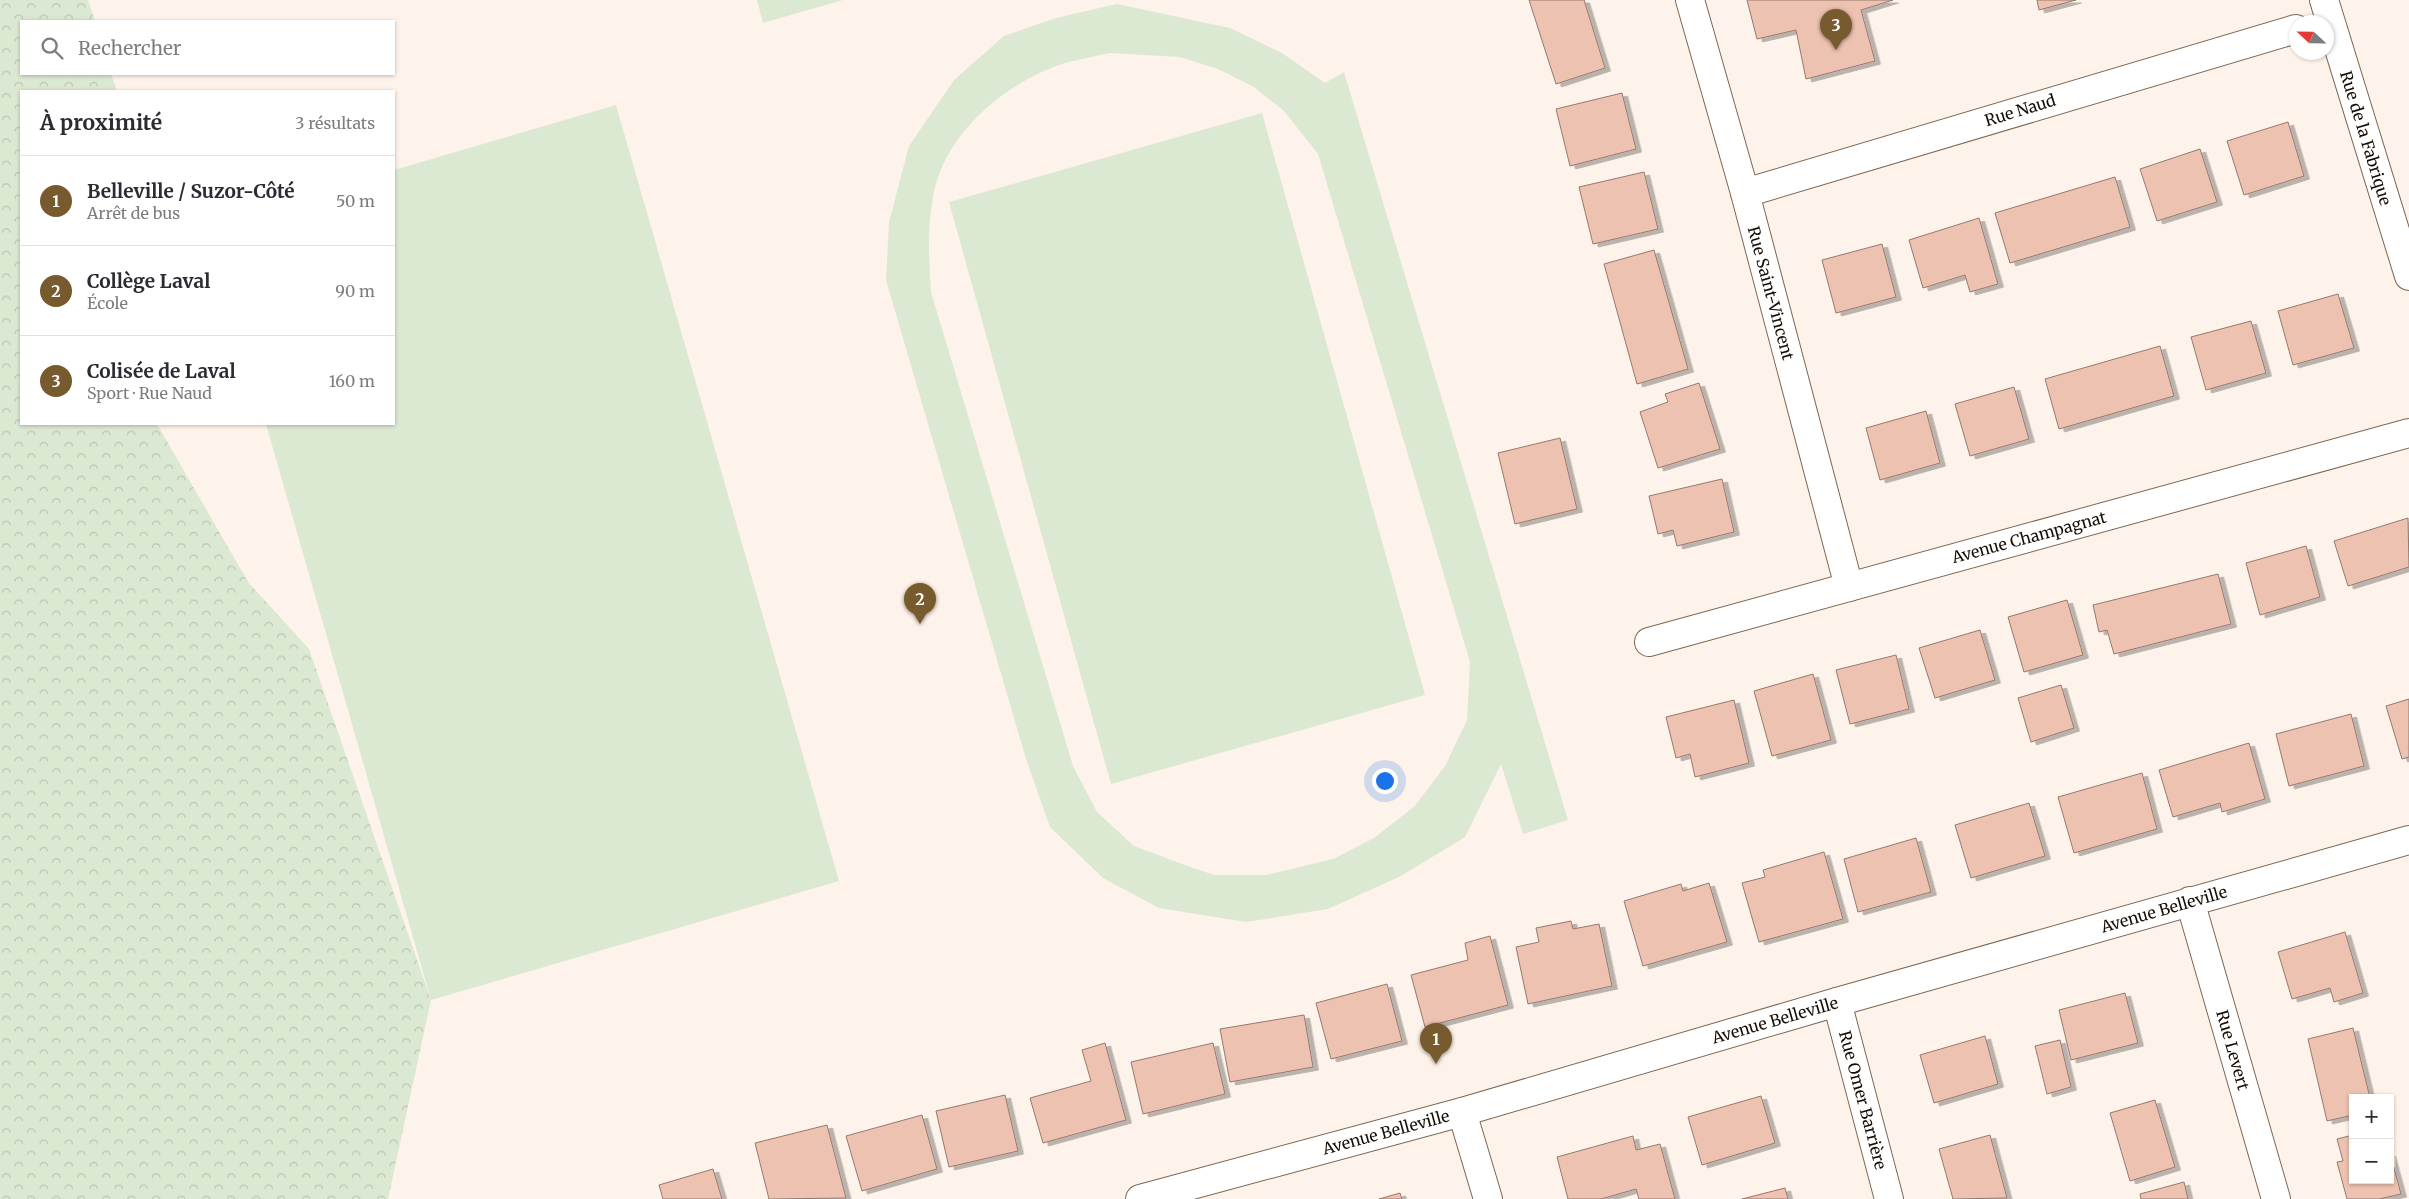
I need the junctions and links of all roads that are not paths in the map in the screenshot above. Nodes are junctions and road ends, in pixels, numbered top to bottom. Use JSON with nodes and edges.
{"nodes":[{"id":1,"x":1690,"y":0,"type":"edge"},
{"id":2,"x":2324,"y":14,"type":"edge"},
{"id":3,"x":2289,"y":31,"type":"edge"},
{"id":4,"x":1745,"y":193,"type":"junction"},
{"id":5,"x":2409,"y":276,"type":"edge"},
{"id":6,"x":2409,"y":433,"type":"edge"},
{"id":7,"x":1849,"y":587,"type":"junction"},
{"id":8,"x":1649,"y":642,"type":"dead end"},
{"id":9,"x":2409,"y":840,"type":"edge"},
{"id":10,"x":2190,"y":901,"type":"junction"},
{"id":11,"x":1837,"y":1002,"type":"junction"},
{"id":12,"x":1462,"y":1112,"type":"junction"},
{"id":13,"x":1140,"y":1199,"type":"edge"},
{"id":14,"x":1488,"y":1199,"type":"edge"},
{"id":15,"x":1889,"y":1199,"type":"edge"},
{"id":16,"x":2276,"y":1199,"type":"edge"}],
"edges":[{"from":1,"to":4,"type":"street","name":"Rue Saint-Vincent"},
{"from":2,"to":5,"type":"street","name":"Rue de la Fabrique"},
{"from":3,"to":4,"type":"street","name":"Rue Naud"},
{"from":4,"to":7,"type":"street","name":"Rue Saint-Vincent"},
{"from":6,"to":7,"type":"street","name":"Avenue Champagnat"},
{"from":7,"to":8,"type":"street","name":"Avenue Champagnat"},
{"from":9,"to":10,"type":"street","name":"Avenue Belleville"},
{"from":10,"to":11,"type":"street","name":"Avenue Belleville"},
{"from":10,"to":16,"type":"street","name":"Rue Levert"},
{"from":11,"to":12,"type":"street","name":"Avenue Belleville"},
{"from":11,"to":15,"type":"street","name":"Rue Omer Barrière"},
{"from":12,"to":13,"type":"street","name":"Avenue Belleville"},
{"from":12,"to":14,"type":"street"}]}
